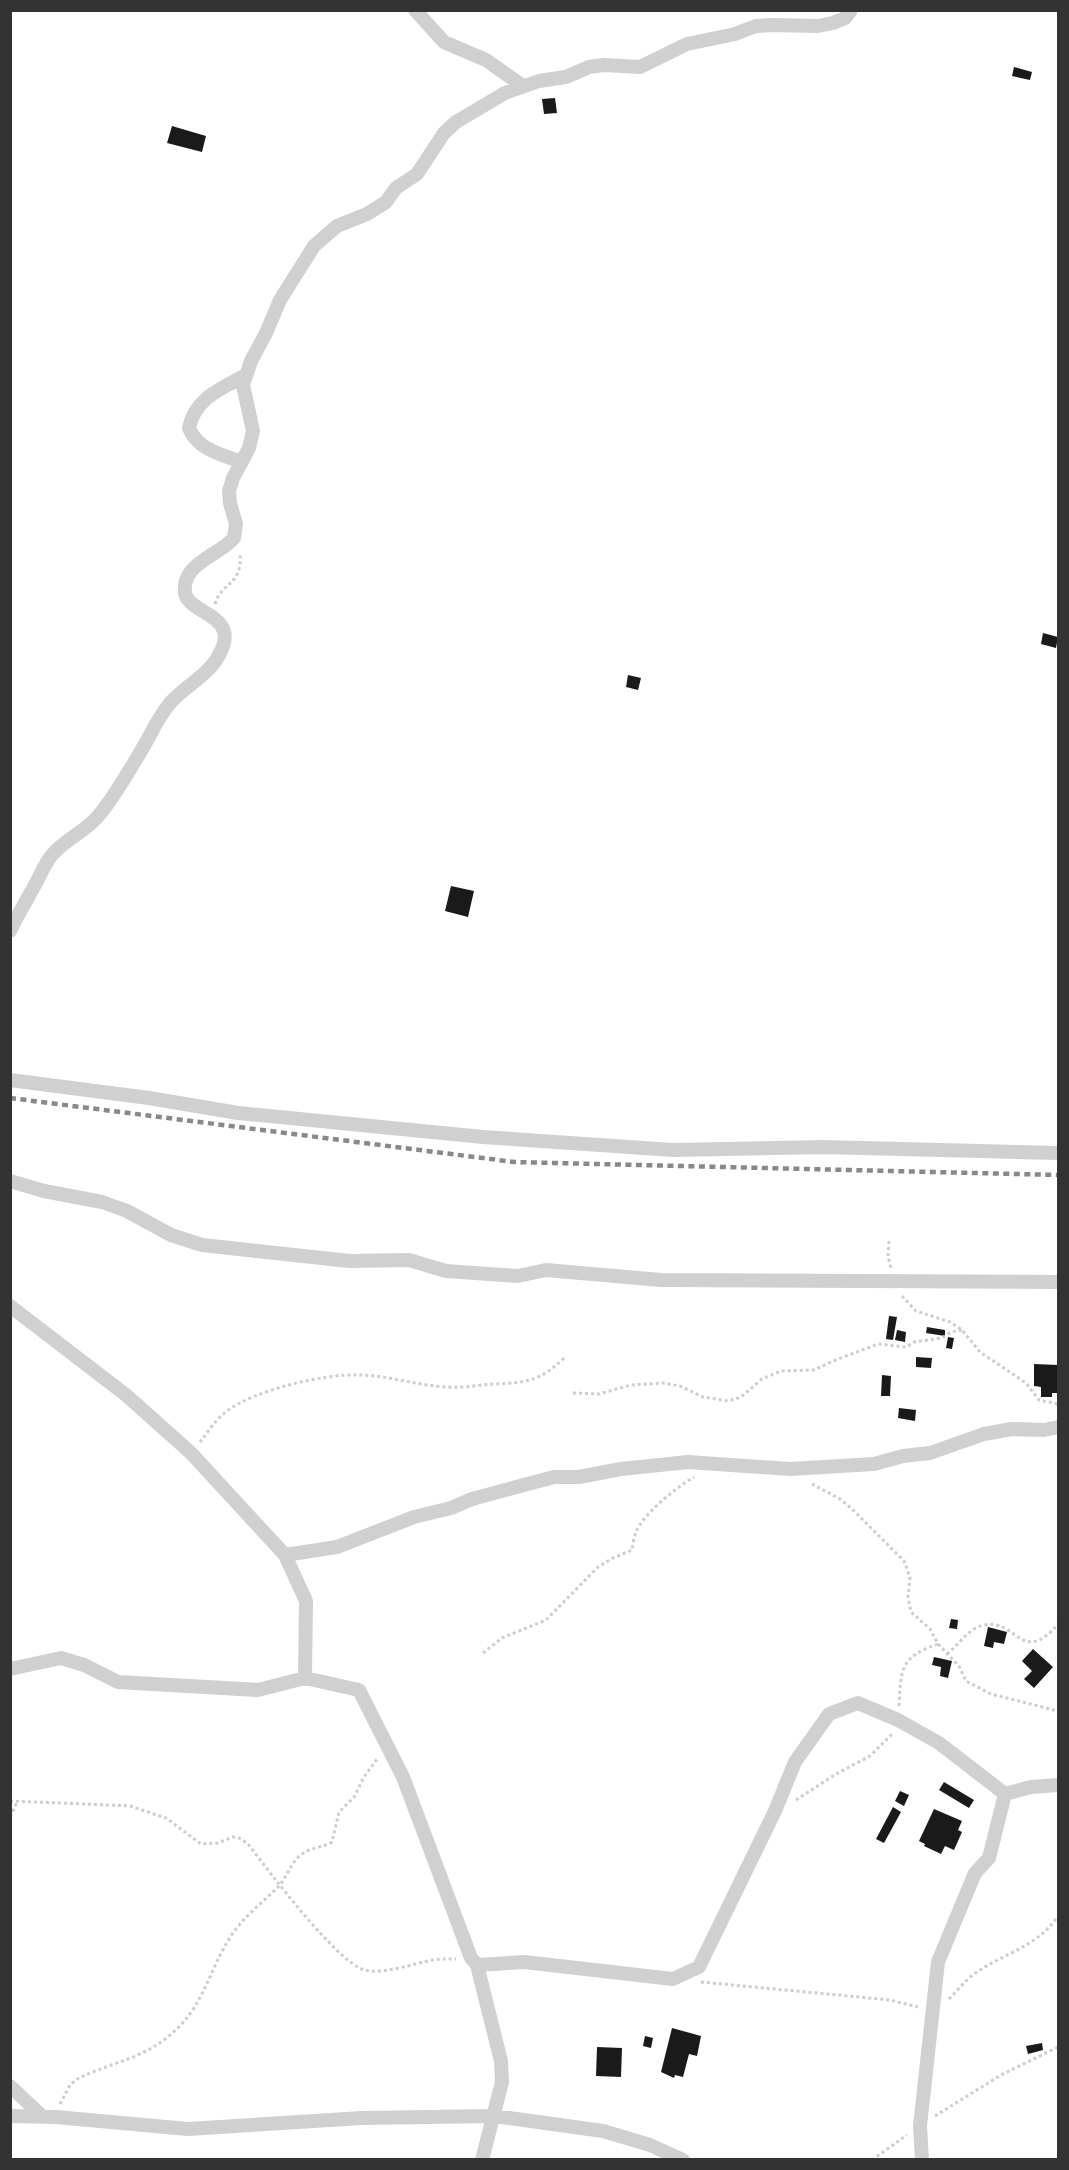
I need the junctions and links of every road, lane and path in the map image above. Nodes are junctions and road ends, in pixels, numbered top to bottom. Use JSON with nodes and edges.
{"nodes":[{"id":1,"x":415,"y":10,"type":"edge"},
{"id":2,"x":851,"y":10,"type":"edge"},
{"id":3,"x":523,"y":86,"type":"junction"},
{"id":4,"x":246,"y":375,"type":"junction"},
{"id":5,"x":242,"y":462,"type":"junction"},
{"id":6,"x":234,"y":538,"type":"junction"},
{"id":7,"x":214,"y":617,"type":"junction"},
{"id":8,"x":11,"y":929,"type":"edge"},
{"id":9,"x":10,"y":1080,"type":"edge"},
{"id":10,"x":1059,"y":1153,"type":"edge"},
{"id":11,"x":10,"y":1181,"type":"edge"},
{"id":12,"x":889,"y":1241,"type":"dead end"},
{"id":13,"x":895,"y":1280,"type":"junction"},
{"id":14,"x":1059,"y":1282,"type":"edge"},
{"id":15,"x":10,"y":1306,"type":"edge"},
{"id":16,"x":962,"y":1330,"type":"junction"},
{"id":17,"x":564,"y":1358,"type":"dead end"},
{"id":18,"x":573,"y":1393,"type":"dead end"},
{"id":19,"x":1059,"y":1404,"type":"edge"},
{"id":20,"x":1059,"y":1427,"type":"edge"},
{"id":21,"x":191,"y":1453,"type":"junction"},
{"id":22,"x":715,"y":1464,"type":"junction"},
{"id":23,"x":790,"y":1468,"type":"junction"},
{"id":24,"x":285,"y":1555,"type":"junction"},
{"id":25,"x":1059,"y":1624,"type":"edge"},
{"id":26,"x":938,"y":1644,"type":"junction"},
{"id":27,"x":483,"y":1653,"type":"dead end"},
{"id":28,"x":947,"y":1654,"type":"junction"},
{"id":29,"x":10,"y":1669,"type":"edge"},
{"id":30,"x":305,"y":1678,"type":"junction"},
{"id":31,"x":1059,"y":1711,"type":"edge"},
{"id":32,"x":898,"y":1720,"type":"junction"},
{"id":33,"x":388,"y":1746,"type":"junction"},
{"id":34,"x":1059,"y":1785,"type":"edge"},
{"id":35,"x":1005,"y":1794,"type":"junction"},
{"id":36,"x":10,"y":1802,"type":"edge"},
{"id":37,"x":17,"y":1802,"type":"junction"},
{"id":38,"x":775,"y":1810,"type":"junction"},
{"id":39,"x":10,"y":1817,"type":"edge"},
{"id":40,"x":280,"y":1885,"type":"junction"},
{"id":41,"x":1059,"y":1916,"type":"edge"},
{"id":42,"x":474,"y":1961,"type":"junction"},
{"id":43,"x":673,"y":1979,"type":"junction"},
{"id":44,"x":934,"y":2008,"type":"junction"},
{"id":45,"x":1059,"y":2047,"type":"edge"},
{"id":46,"x":10,"y":2086,"type":"edge"},
{"id":47,"x":10,"y":2116,"type":"edge"},
{"id":48,"x":494,"y":2116,"type":"junction"},
{"id":49,"x":49,"y":2117,"type":"junction"},
{"id":50,"x":920,"y":2126,"type":"junction"},
{"id":51,"x":676,"y":2159,"type":"edge"},
{"id":52,"x":482,"y":2160,"type":"edge"},
{"id":53,"x":872,"y":2160,"type":"edge"},
{"id":54,"x":922,"y":2160,"type":"edge"}],
"edges":[{"from":1,"to":3,"type":"street"},
{"from":2,"to":3,"type":"street"},
{"from":3,"to":4,"type":"street"},
{"from":4,"to":5,"type":"street"},
{"from":4,"to":5,"type":"street"},
{"from":5,"to":6,"type":"street"},
{"from":6,"to":7,"type":"path"},
{"from":6,"to":7,"type":"street"},
{"from":7,"to":8,"type":"street"},
{"from":9,"to":10,"type":"street"},
{"from":11,"to":13,"type":"street"},
{"from":12,"to":13,"type":"path"},
{"from":13,"to":14,"type":"street"},
{"from":13,"to":16,"type":"path"},
{"from":15,"to":21,"type":"street"},
{"from":16,"to":18,"type":"path"},
{"from":16,"to":19,"type":"path"},
{"from":17,"to":21,"type":"path"},
{"from":20,"to":23,"type":"street"},
{"from":21,"to":24,"type":"street"},
{"from":22,"to":23,"type":"street"},
{"from":22,"to":24,"type":"street"},
{"from":22,"to":27,"type":"path"},
{"from":23,"to":26,"type":"path"},
{"from":24,"to":30,"type":"street"},
{"from":25,"to":28,"type":"path"},
{"from":26,"to":28,"type":"path"},
{"from":26,"to":32,"type":"path"},
{"from":28,"to":31,"type":"path"},
{"from":29,"to":30,"type":"street"},
{"from":30,"to":33,"type":"street"},
{"from":32,"to":35,"type":"street"},
{"from":32,"to":38,"type":"path"},
{"from":32,"to":38,"type":"street"},
{"from":33,"to":40,"type":"path"},
{"from":33,"to":42,"type":"street"},
{"from":34,"to":35,"type":"street"},
{"from":35,"to":44,"type":"street"},
{"from":36,"to":37,"type":"path"},
{"from":37,"to":39,"type":"path"},
{"from":37,"to":40,"type":"path"},
{"from":38,"to":43,"type":"street"},
{"from":40,"to":42,"type":"path"},
{"from":40,"to":49,"type":"path"},
{"from":41,"to":44,"type":"path"},
{"from":42,"to":43,"type":"street"},
{"from":42,"to":48,"type":"street"},
{"from":43,"to":44,"type":"path"},
{"from":44,"to":50,"type":"street"},
{"from":45,"to":50,"type":"path"},
{"from":46,"to":49,"type":"street"},
{"from":47,"to":49,"type":"street"},
{"from":48,"to":49,"type":"street"},
{"from":48,"to":51,"type":"street"},
{"from":48,"to":52,"type":"street"},
{"from":50,"to":53,"type":"path"},
{"from":50,"to":54,"type":"street"}]}
